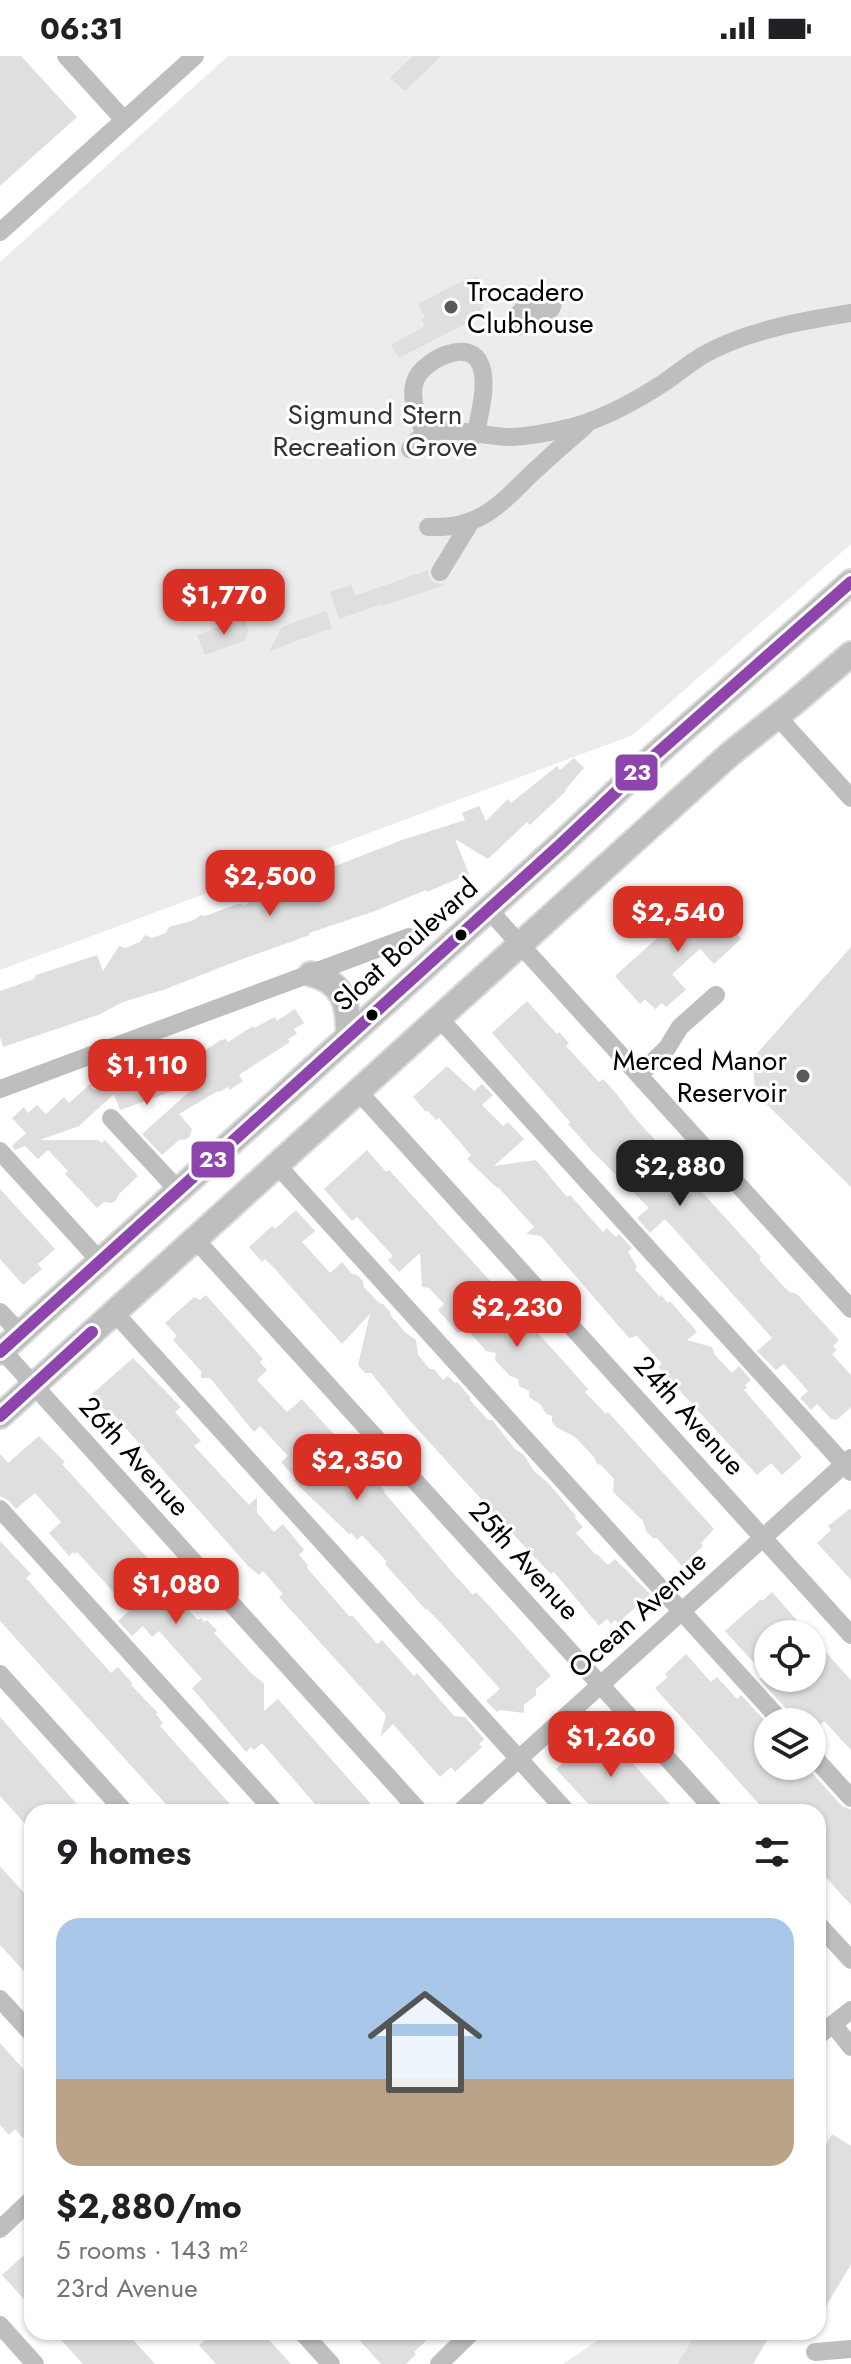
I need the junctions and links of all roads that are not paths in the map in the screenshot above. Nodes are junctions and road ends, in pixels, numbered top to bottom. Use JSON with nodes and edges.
{"nodes":[{"id":1,"x":66,"y":56,"type":"edge"},
{"id":2,"x":195,"y":56,"type":"edge"},
{"id":3,"x":124,"y":120,"type":"junction"},
{"id":4,"x":0,"y":232,"type":"edge"},
{"id":5,"x":851,"y":313,"type":"edge"},
{"id":6,"x":590,"y":422,"type":"junction"},
{"id":7,"x":425,"y":434,"type":"junction"},
{"id":8,"x":476,"y":435,"type":"junction"},
{"id":9,"x":410,"y":449,"type":"dead end"},
{"id":10,"x":470,"y":523,"type":"junction"},
{"id":11,"x":428,"y":527,"type":"dead end"},
{"id":12,"x":440,"y":572,"type":"dead end"},
{"id":13,"x":851,"y":582,"type":"edge"},
{"id":14,"x":851,"y":654,"type":"edge"},
{"id":15,"x":777,"y":716,"type":"junction"},
{"id":16,"x":851,"y":798,"type":"edge"},
{"id":17,"x":488,"y":909,"type":"junction"},
{"id":18,"x":409,"y":937,"type":"dead end"},
{"id":19,"x":520,"y":944,"type":"junction"},
{"id":20,"x":311,"y":974,"type":"junction"},
{"id":21,"x":716,"y":995,"type":"dead end"},
{"id":22,"x":439,"y":1018,"type":"junction"},
{"id":23,"x":348,"y":1036,"type":"junction"},
{"id":24,"x":639,"y":1075,"type":"junction"},
{"id":25,"x":0,"y":1089,"type":"edge"},
{"id":26,"x":358,"y":1091,"type":"junction"},
{"id":27,"x":111,"y":1118,"type":"dead end"},
{"id":28,"x":0,"y":1151,"type":"edge"},
{"id":29,"x":277,"y":1165,"type":"junction"},
{"id":30,"x":178,"y":1190,"type":"junction"},
{"id":31,"x":195,"y":1239,"type":"junction"},
{"id":32,"x":100,"y":1261,"type":"junction"},
{"id":33,"x":851,"y":1309,"type":"edge"},
{"id":34,"x":0,"y":1312,"type":"edge"},
{"id":35,"x":114,"y":1312,"type":"junction"},
{"id":36,"x":20,"y":1333,"type":"junction"},
{"id":37,"x":1,"y":1351,"type":"edge"},
{"id":38,"x":33,"y":1385,"type":"junction"},
{"id":39,"x":0,"y":1416,"type":"edge"},
{"id":40,"x":849,"y":1464,"type":"edge"},
{"id":41,"x":0,"y":1509,"type":"edge"},
{"id":42,"x":763,"y":1538,"type":"junction"},
{"id":43,"x":682,"y":1611,"type":"junction"},
{"id":44,"x":851,"y":1635,"type":"edge"},
{"id":45,"x":0,"y":1674,"type":"edge"},
{"id":46,"x":600,"y":1685,"type":"junction"},
{"id":47,"x":769,"y":1708,"type":"edge"},
{"id":48,"x":519,"y":1759,"type":"junction"},
{"id":49,"x":826,"y":1770,"type":"edge"},
{"id":50,"x":851,"y":1798,"type":"edge"},
{"id":51,"x":118,"y":1804,"type":"edge"},
{"id":52,"x":268,"y":1804,"type":"edge"},
{"id":53,"x":413,"y":1804,"type":"edge"},
{"id":54,"x":469,"y":1804,"type":"edge"},
{"id":55,"x":560,"y":1804,"type":"edge"},
{"id":56,"x":709,"y":1804,"type":"edge"},
{"id":57,"x":826,"y":1933,"type":"edge"},
{"id":58,"x":851,"y":1960,"type":"edge"},
{"id":59,"x":0,"y":1999,"type":"edge"},
{"id":60,"x":851,"y":2010,"type":"edge"},
{"id":61,"x":24,"y":2025,"type":"edge"},
{"id":62,"x":826,"y":2029,"type":"edge"},
{"id":63,"x":826,"y":2031,"type":"edge"},
{"id":64,"x":851,"y":2047,"type":"edge"},
{"id":65,"x":24,"y":2206,"type":"edge"},
{"id":66,"x":0,"y":2229,"type":"edge"},
{"id":67,"x":0,"y":2325,"type":"edge"},
{"id":68,"x":309,"y":2340,"type":"edge"},
{"id":69,"x":464,"y":2340,"type":"edge"},
{"id":70,"x":851,"y":2349,"type":"edge"},
{"id":71,"x":815,"y":2352,"type":"dead end"},
{"id":72,"x":35,"y":2364,"type":"edge"},
{"id":73,"x":331,"y":2364,"type":"edge"},
{"id":74,"x":439,"y":2364,"type":"edge"}],
"edges":[{"from":1,"to":3,"type":"street"},
{"from":2,"to":3,"type":"street"},
{"from":3,"to":4,"type":"street"},
{"from":5,"to":6,"type":"street"},
{"from":6,"to":8,"type":"street"},
{"from":6,"to":10,"type":"street"},
{"from":7,"to":8,"type":"street"},
{"from":7,"to":8,"type":"street"},
{"from":7,"to":9,"type":"street"},
{"from":10,"to":11,"type":"street"},
{"from":10,"to":12,"type":"street"},
{"from":13,"to":17,"type":"main road","name":"Sloat Boulevard"},
{"from":14,"to":15,"type":"main road"},
{"from":15,"to":16,"type":"street"},
{"from":15,"to":19,"type":"main road"},
{"from":17,"to":19,"type":"street"},
{"from":17,"to":23,"type":"main road","name":"Sloat Boulevard"},
{"from":18,"to":20,"type":"street"},
{"from":19,"to":22,"type":"main road"},
{"from":19,"to":24,"type":"street"},
{"from":20,"to":23,"type":"main road"},
{"from":20,"to":25,"type":"street"},
{"from":21,"to":24,"type":"street"},
{"from":22,"to":26,"type":"main road"},
{"from":22,"to":40,"type":"street"},
{"from":23,"to":30,"type":"main road","name":"Sloat Boulevard"},
{"from":24,"to":33,"type":"street"},
{"from":26,"to":29,"type":"main road"},
{"from":26,"to":42,"type":"street","name":"24th Avenue"},
{"from":27,"to":30,"type":"street"},
{"from":28,"to":32,"type":"street"},
{"from":29,"to":31,"type":"main road"},
{"from":29,"to":43,"type":"street"},
{"from":30,"to":32,"type":"main road","name":"Sloat Boulevard"},
{"from":31,"to":35,"type":"main road"},
{"from":31,"to":46,"type":"street","name":"25th Avenue"},
{"from":32,"to":36,"type":"main road","name":"Sloat Boulevard"},
{"from":34,"to":36,"type":"street"},
{"from":35,"to":38,"type":"main road"},
{"from":35,"to":48,"type":"street"},
{"from":36,"to":37,"type":"main road","name":"Sloat Boulevard"},
{"from":37,"to":38,"type":"street","name":"26th Avenue"},
{"from":38,"to":39,"type":"main road"},
{"from":38,"to":53,"type":"street","name":"26th Avenue"},
{"from":40,"to":42,"type":"street","name":"Ocean Avenue"},
{"from":41,"to":52,"type":"street"},
{"from":42,"to":43,"type":"street","name":"Ocean Avenue"},
{"from":42,"to":44,"type":"street","name":"24th Avenue"},
{"from":43,"to":46,"type":"street","name":"Ocean Avenue"},
{"from":43,"to":47,"type":"street"},
{"from":45,"to":51,"type":"street"},
{"from":46,"to":48,"type":"street","name":"Ocean Avenue"},
{"from":46,"to":56,"type":"street","name":"25th Avenue"},
{"from":48,"to":54,"type":"street","name":"Ocean Avenue"},
{"from":48,"to":55,"type":"street"},
{"from":49,"to":50,"type":"street"},
{"from":57,"to":58,"type":"street"},
{"from":59,"to":61,"type":"street"},
{"from":60,"to":62,"type":"street"},
{"from":63,"to":64,"type":"street"},
{"from":65,"to":66,"type":"street"},
{"from":67,"to":72,"type":"street"},
{"from":68,"to":73,"type":"street"},
{"from":69,"to":74,"type":"street"},
{"from":70,"to":71,"type":"street"}]}
